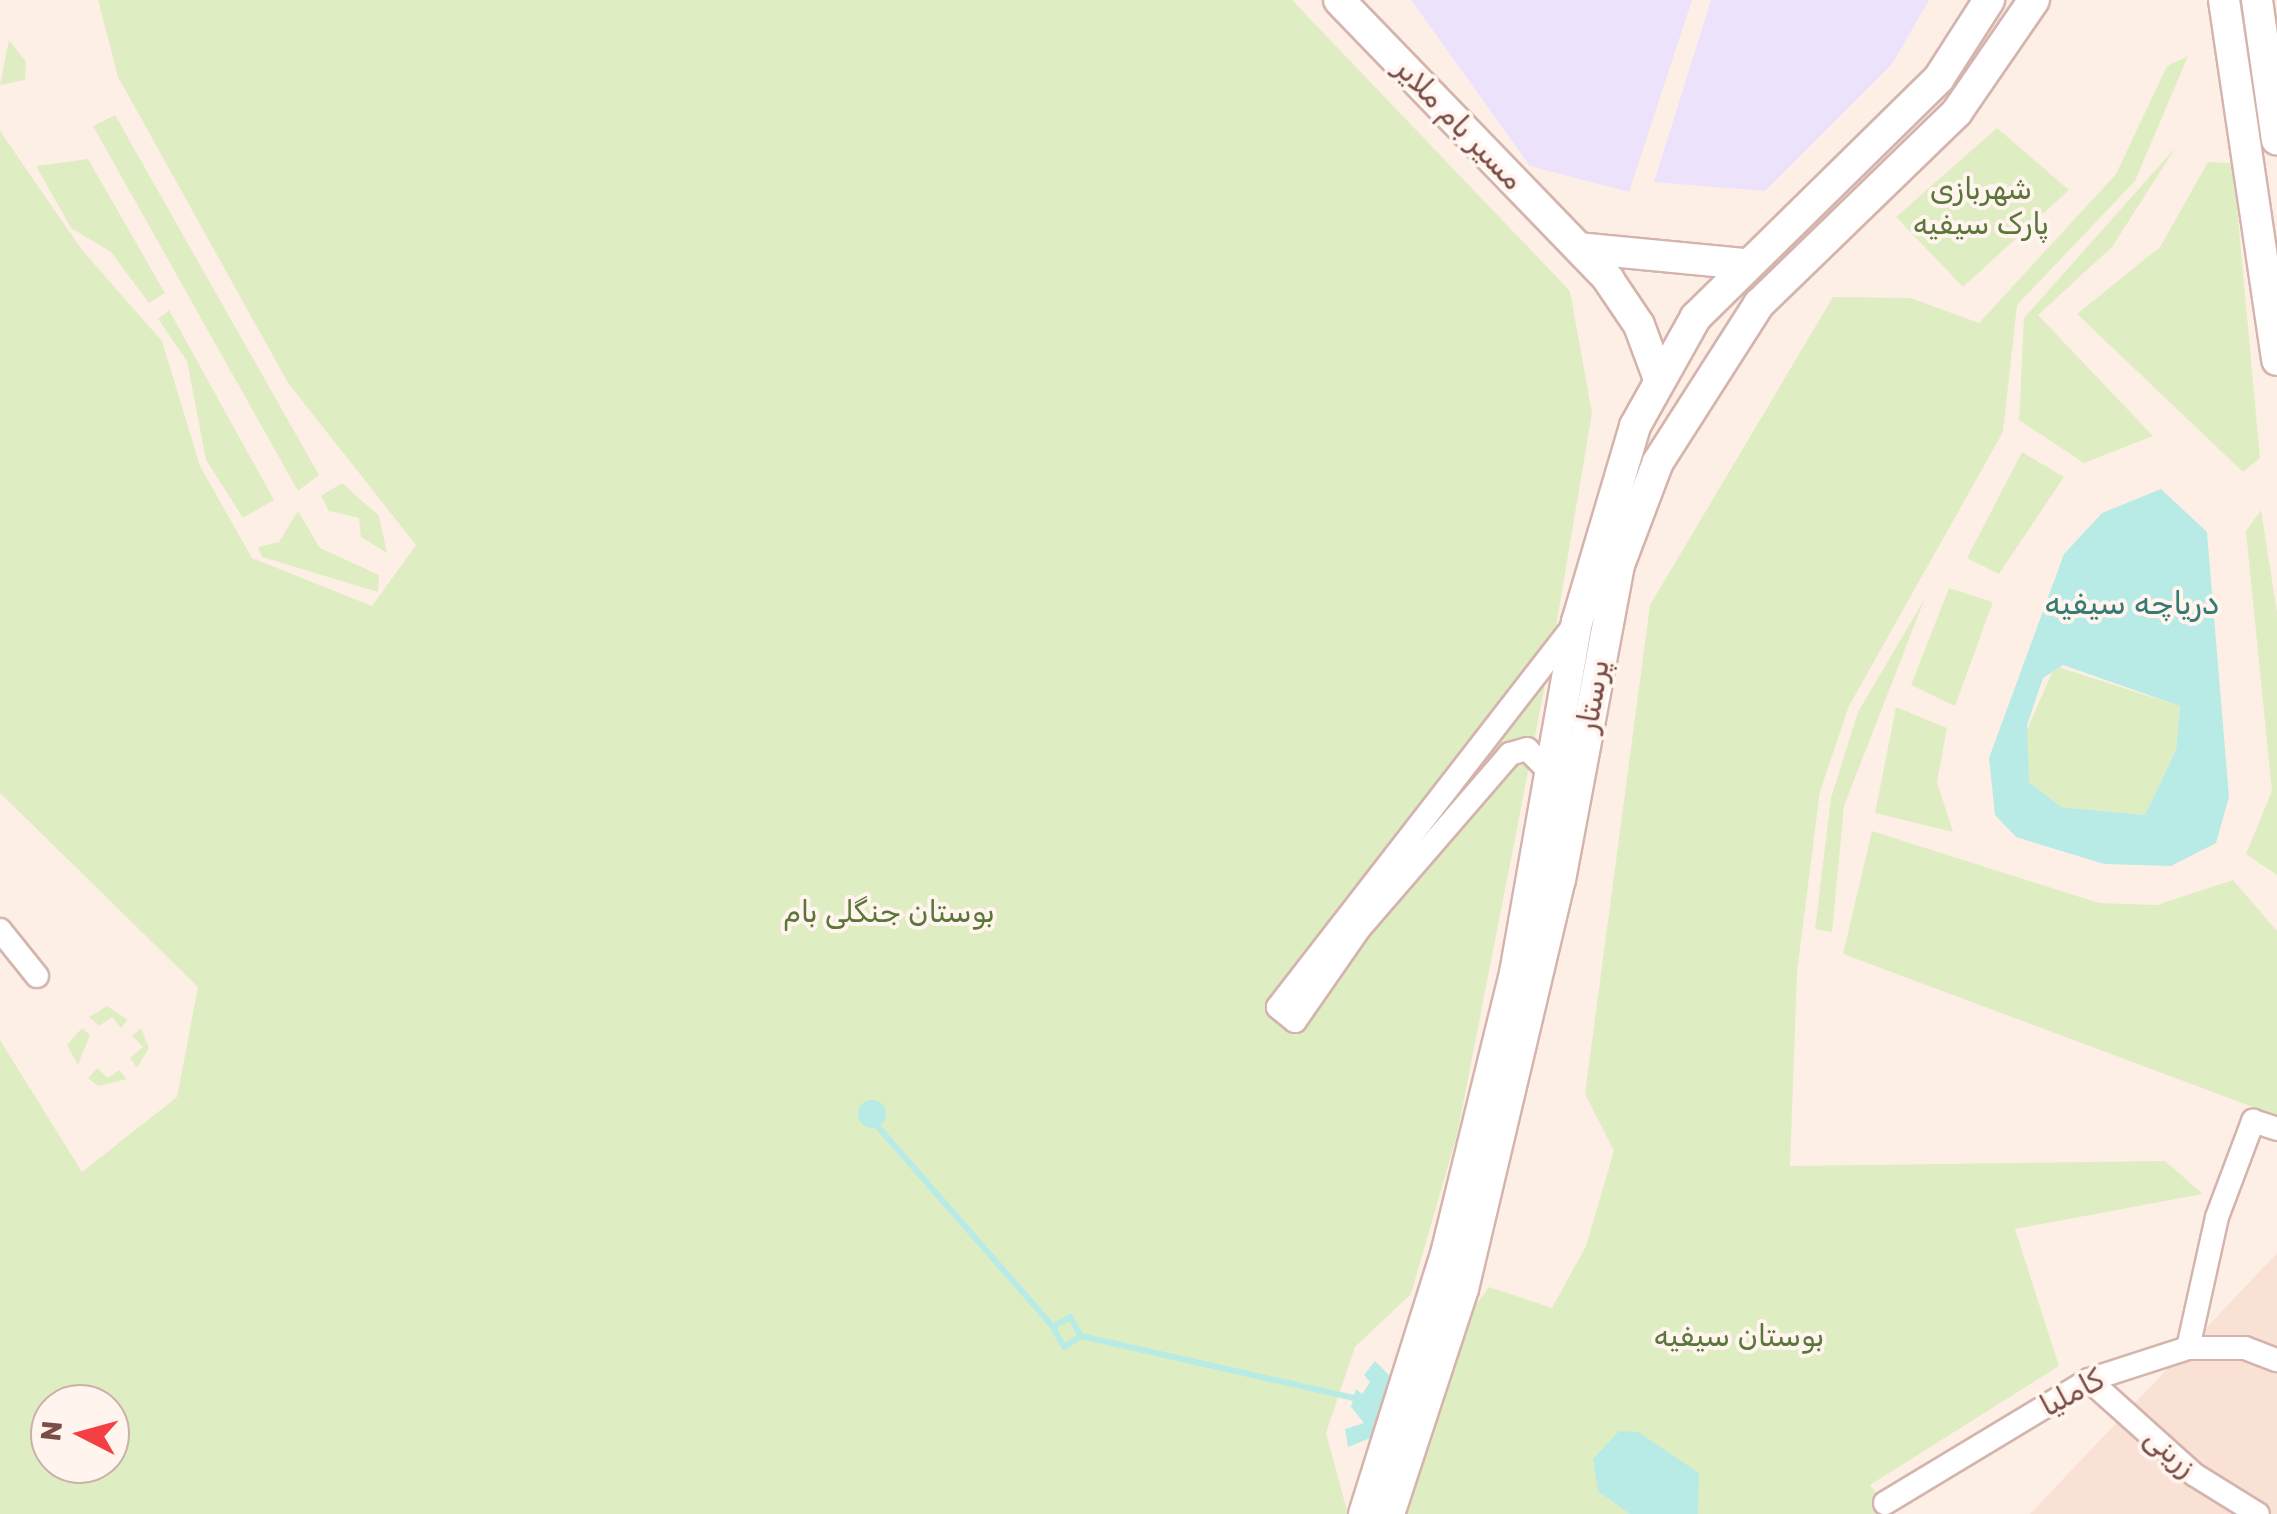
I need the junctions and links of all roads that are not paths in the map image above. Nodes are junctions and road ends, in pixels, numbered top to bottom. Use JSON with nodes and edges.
{"nodes":[{"id":1,"x":1339,"y":0,"type":"edge"},
{"id":2,"x":1989,"y":0,"type":"edge"},
{"id":3,"x":2034,"y":0,"type":"edge"},
{"id":4,"x":2224,"y":0,"type":"edge"},
{"id":5,"x":2257,"y":0,"type":"edge"},
{"id":6,"x":2277,"y":140,"type":"edge"},
{"id":7,"x":1578,"y":248,"type":"junction"},
{"id":8,"x":1744,"y":264,"type":"junction"},
{"id":9,"x":2277,"y":360,"type":"edge"},
{"id":10,"x":1659,"y":379,"type":"junction"},
{"id":11,"x":1577,"y":622,"type":"junction"},
{"id":12,"x":1552,"y":774,"type":"junction"},
{"id":13,"x":0,"y":930,"type":"edge"},
{"id":14,"x":37,"y":976,"type":"dead end"},
{"id":15,"x":2277,"y":1129,"type":"edge"},
{"id":16,"x":2188,"y":1348,"type":"junction"},
{"id":17,"x":2277,"y":1360,"type":"edge"},
{"id":18,"x":2089,"y":1380,"type":"junction"},
{"id":19,"x":1884,"y":1503,"type":"dead end"},
{"id":20,"x":1364,"y":1514,"type":"edge"},
{"id":21,"x":1389,"y":1514,"type":"edge"},
{"id":22,"x":2258,"y":1514,"type":"edge"}],
"edges":[{"from":1,"to":7,"type":"main road","name":"مسیر بام ملایر"},
{"from":2,"to":8,"type":"main road","name":"پرستار"},
{"from":3,"to":21,"type":"main road","name":"پرستار"},
{"from":4,"to":9,"type":"main road"},
{"from":5,"to":6,"type":"main road"},
{"from":7,"to":8,"type":"main road"},
{"from":7,"to":10,"type":"main road","name":"مسیر بام ملایر"},
{"from":8,"to":10,"type":"main road","name":"پرستار"},
{"from":10,"to":11,"type":"main road","name":"پرستار"},
{"from":11,"to":12,"type":"main road","name":"پرستار"},
{"from":11,"to":12,"type":"street"},
{"from":12,"to":20,"type":"main road","name":"پرستار"},
{"from":13,"to":14,"type":"street"},
{"from":15,"to":16,"type":"street"},
{"from":16,"to":17,"type":"street","name":"کاملیا"},
{"from":16,"to":18,"type":"street","name":"کاملیا"},
{"from":18,"to":19,"type":"street","name":"کاملیا"},
{"from":18,"to":22,"type":"street","name":"زرینی"}]}
